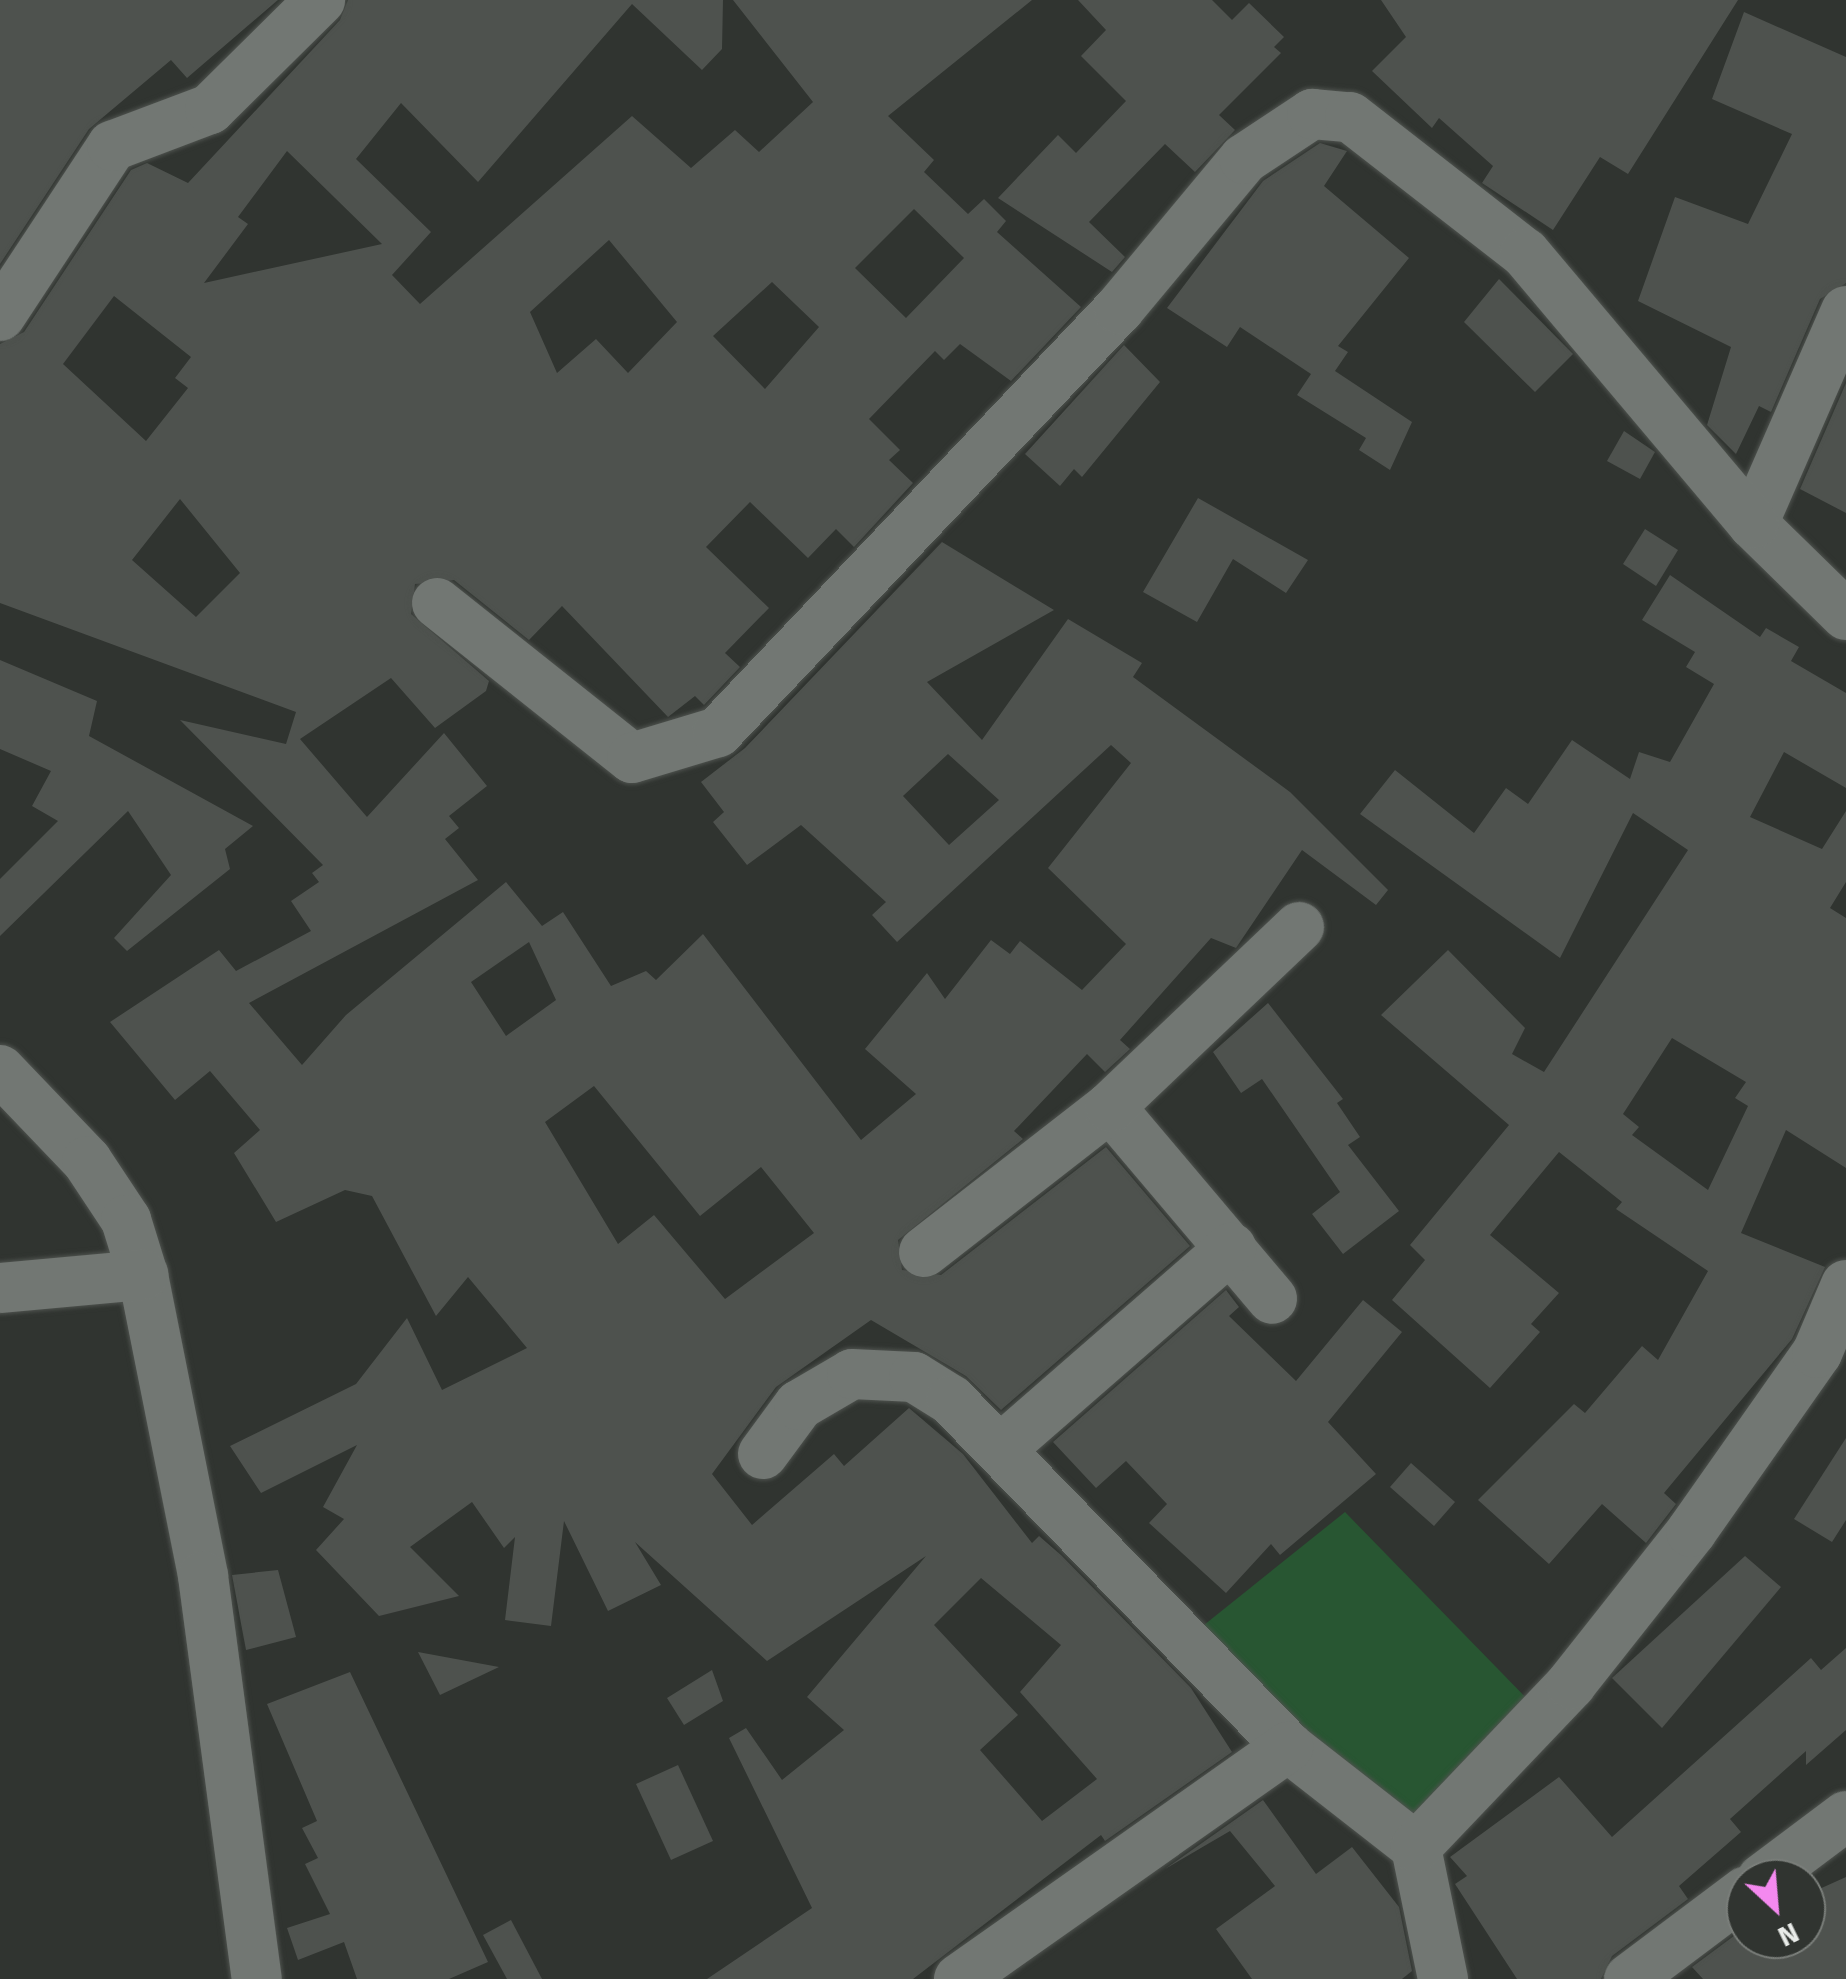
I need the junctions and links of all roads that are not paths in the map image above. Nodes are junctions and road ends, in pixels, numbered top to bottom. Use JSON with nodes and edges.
{"nodes":[{"id":1,"x":320,"y":0,"type":"edge"},
{"id":2,"x":1846,"y":311,"type":"edge"},
{"id":3,"x":0,"y":316,"type":"edge"},
{"id":4,"x":1753,"y":524,"type":"junction"},
{"id":5,"x":437,"y":603,"type":"dead end"},
{"id":6,"x":1846,"y":614,"type":"edge"},
{"id":7,"x":1299,"y":928,"type":"dead end"},
{"id":8,"x":0,"y":1070,"type":"edge"},
{"id":9,"x":1110,"y":1107,"type":"junction"},
{"id":10,"x":1230,"y":1248,"type":"junction"},
{"id":11,"x":924,"y":1252,"type":"dead end"},
{"id":12,"x":143,"y":1275,"type":"junction"},
{"id":13,"x":1846,"y":1284,"type":"edge"},
{"id":14,"x":0,"y":1288,"type":"edge"},
{"id":15,"x":1272,"y":1299,"type":"dead end"},
{"id":16,"x":1003,"y":1447,"type":"junction"},
{"id":17,"x":762,"y":1454,"type":"dead end"},
{"id":18,"x":1288,"y":1746,"type":"junction"},
{"id":19,"x":1846,"y":1816,"type":"edge"},
{"id":20,"x":1416,"y":1847,"type":"junction"},
{"id":21,"x":1789,"y":1859,"type":"edge"},
{"id":22,"x":1726,"y":1906,"type":"edge"},
{"id":23,"x":257,"y":1979,"type":"edge"},
{"id":24,"x":960,"y":1979,"type":"edge"},
{"id":25,"x":1443,"y":1979,"type":"edge"},
{"id":26,"x":1629,"y":1979,"type":"edge"}],
"edges":[{"from":1,"to":3,"type":"street"},
{"from":2,"to":4,"type":"street"},
{"from":4,"to":5,"type":"street"},
{"from":4,"to":6,"type":"street"},
{"from":7,"to":9,"type":"street"},
{"from":8,"to":12,"type":"street"},
{"from":9,"to":10,"type":"street"},
{"from":9,"to":11,"type":"street"},
{"from":10,"to":15,"type":"street"},
{"from":10,"to":16,"type":"street"},
{"from":12,"to":14,"type":"street"},
{"from":12,"to":23,"type":"street"},
{"from":13,"to":20,"type":"street"},
{"from":16,"to":17,"type":"street"},
{"from":16,"to":18,"type":"street"},
{"from":18,"to":20,"type":"street"},
{"from":18,"to":24,"type":"street"},
{"from":19,"to":21,"type":"street"},
{"from":20,"to":25,"type":"street"},
{"from":22,"to":26,"type":"street"}]}
